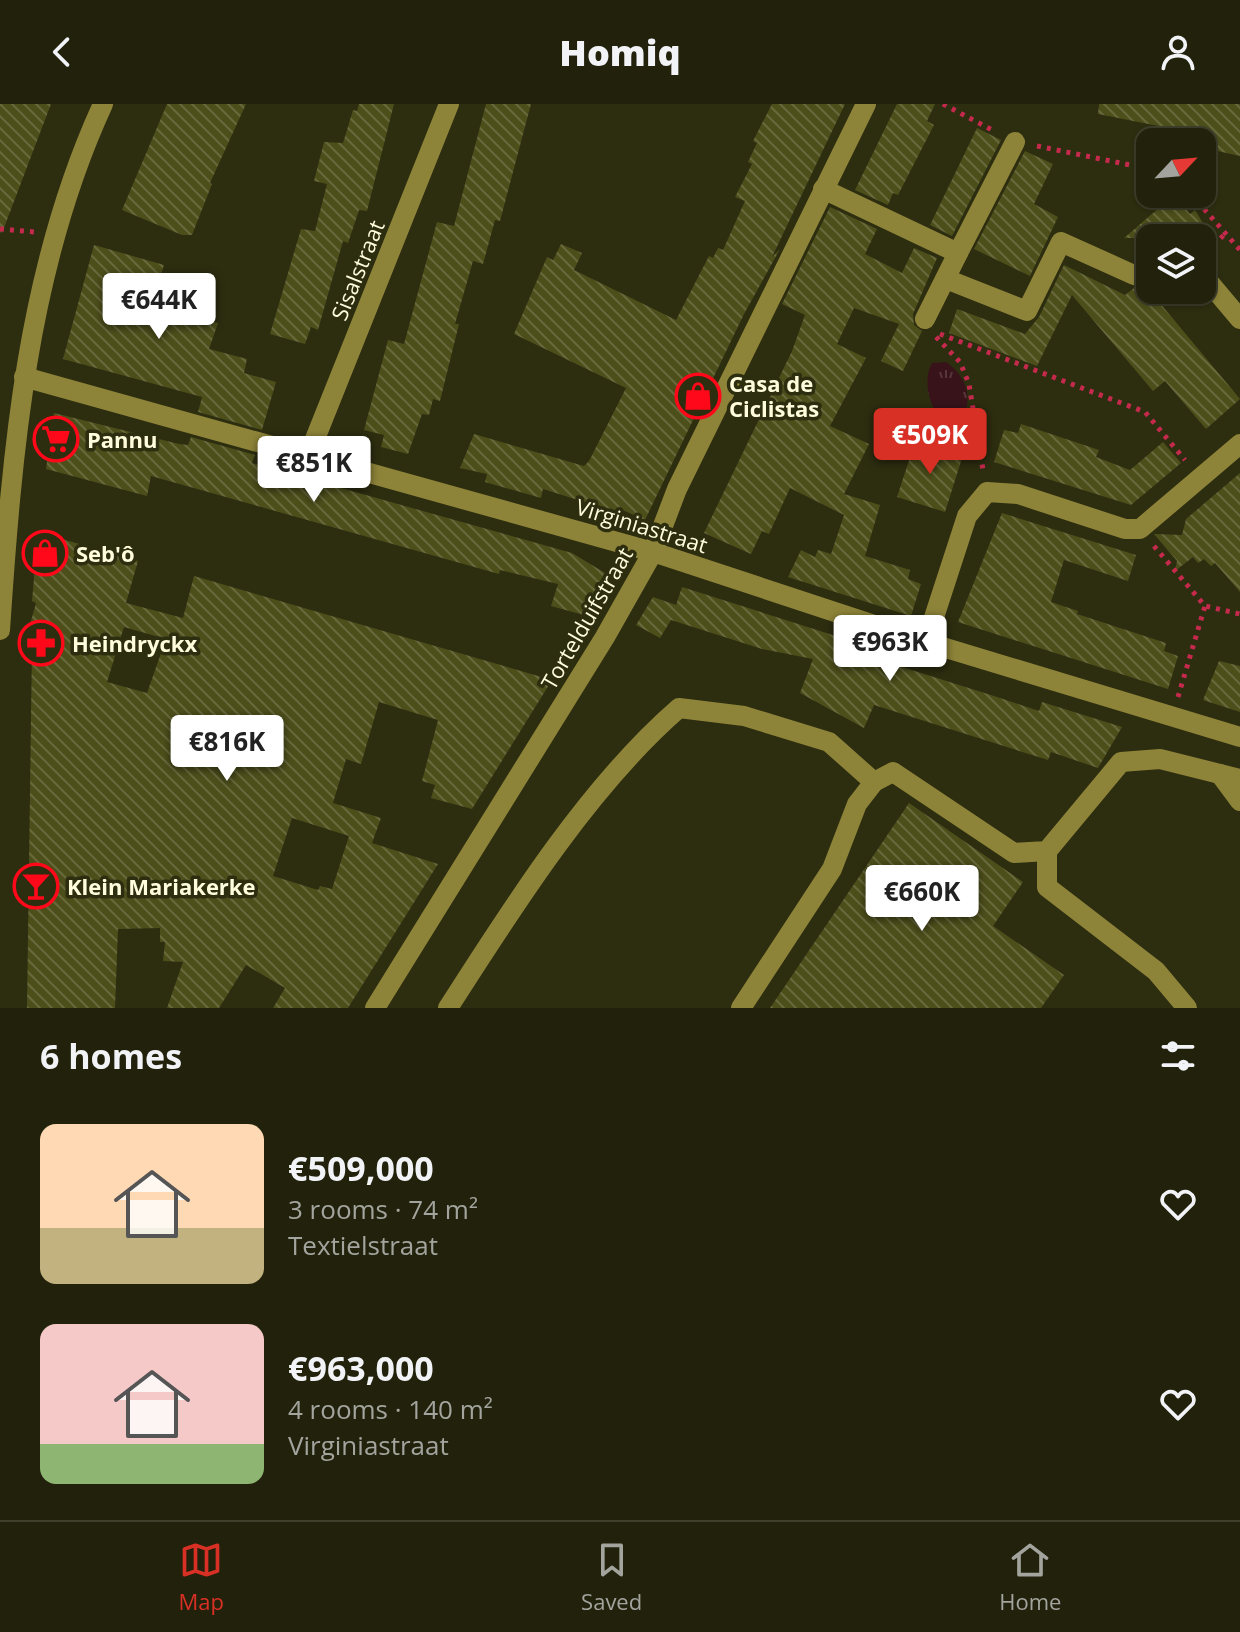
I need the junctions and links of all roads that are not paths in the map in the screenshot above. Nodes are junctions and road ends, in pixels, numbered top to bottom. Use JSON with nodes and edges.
{"nodes":[{"id":1,"x":103,"y":104,"type":"edge"},
{"id":2,"x":449,"y":104,"type":"edge"},
{"id":3,"x":866,"y":104,"type":"edge"},
{"id":4,"x":1015,"y":142,"type":"road end"},
{"id":5,"x":823,"y":189,"type":"junction"},
{"id":6,"x":958,"y":253,"type":"junction"},
{"id":7,"x":1136,"y":273,"type":"edge"},
{"id":8,"x":946,"y":279,"type":"junction"},
{"id":9,"x":1216,"y":291,"type":"edge"},
{"id":10,"x":925,"y":319,"type":"road end"},
{"id":11,"x":1240,"y":319,"type":"edge"},
{"id":12,"x":24,"y":377,"type":"junction"},
{"id":13,"x":1240,"y":444,"type":"edge"},
{"id":14,"x":309,"y":454,"type":"junction"},
{"id":15,"x":653,"y":552,"type":"junction"},
{"id":16,"x":0,"y":630,"type":"edge"},
{"id":17,"x":926,"y":642,"type":"junction"},
{"id":18,"x":1240,"y":737,"type":"edge"},
{"id":19,"x":1220,"y":774,"type":"junction"},
{"id":20,"x":1240,"y":779,"type":"edge"},
{"id":21,"x":874,"y":782,"type":"junction"},
{"id":22,"x":1240,"y":801,"type":"edge"},
{"id":23,"x":1047,"y":851,"type":"junction"},
{"id":24,"x":375,"y":1008,"type":"edge"},
{"id":25,"x":448,"y":1008,"type":"edge"},
{"id":26,"x":741,"y":1008,"type":"edge"},
{"id":27,"x":1187,"y":1008,"type":"edge"}],
"edges":[{"from":1,"to":12,"type":"street"},
{"from":2,"to":14,"type":"street","name":"Sisalstraat"},
{"from":3,"to":5,"type":"street","name":"Tortelduifstraat"},
{"from":4,"to":6,"type":"street"},
{"from":5,"to":6,"type":"street"},
{"from":5,"to":15,"type":"street","name":"Tortelduifstraat"},
{"from":6,"to":8,"type":"street"},
{"from":7,"to":8,"type":"street"},
{"from":8,"to":10,"type":"street"},
{"from":9,"to":11,"type":"street"},
{"from":12,"to":14,"type":"street","name":"Virginiastraat"},
{"from":12,"to":16,"type":"street"},
{"from":13,"to":17,"type":"street"},
{"from":14,"to":15,"type":"street","name":"Virginiastraat"},
{"from":15,"to":17,"type":"street","name":"Virginiastraat"},
{"from":15,"to":24,"type":"street","name":"Tortelduifstraat"},
{"from":17,"to":18,"type":"street","name":"Virginiastraat"},
{"from":19,"to":20,"type":"street"},
{"from":19,"to":22,"type":"street"},
{"from":19,"to":23,"type":"street"},
{"from":21,"to":23,"type":"street"},
{"from":21,"to":25,"type":"street"},
{"from":21,"to":26,"type":"street"},
{"from":23,"to":27,"type":"street"}]}
